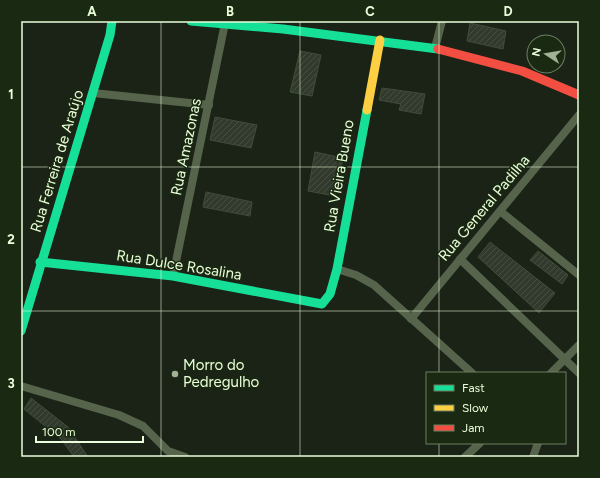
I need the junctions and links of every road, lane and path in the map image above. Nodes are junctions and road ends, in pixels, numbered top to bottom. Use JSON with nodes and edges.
{"nodes":[{"id":1,"x":112,"y":21,"type":"edge"},
{"id":2,"x":191,"y":21,"type":"edge"},
{"id":3,"x":442,"y":21,"type":"edge"},
{"id":4,"x":224,"y":23,"type":"junction"},
{"id":5,"x":284,"y":25,"type":"edge"},
{"id":6,"x":380,"y":40,"type":"junction"},
{"id":7,"x":435,"y":48,"type":"junction"},
{"id":8,"x":93,"y":93,"type":"junction"},
{"id":9,"x":579,"y":94,"type":"edge"},
{"id":10,"x":209,"y":105,"type":"junction"},
{"id":11,"x":578,"y":119,"type":"edge"},
{"id":12,"x":500,"y":210,"type":"junction"},
{"id":13,"x":460,"y":259,"type":"junction"},
{"id":14,"x":40,"y":262,"type":"junction"},
{"id":15,"x":337,"y":270,"type":"junction"},
{"id":16,"x":579,"y":275,"type":"edge"},
{"id":17,"x":173,"y":276,"type":"junction"},
{"id":18,"x":312,"y":302,"type":"joint"},
{"id":19,"x":411,"y":319,"type":"junction"},
{"id":20,"x":21,"y":331,"type":"edge"},
{"id":21,"x":579,"y":345,"type":"edge"},
{"id":22,"x":564,"y":360,"type":"junction"},
{"id":23,"x":471,"y":372,"type":"edge"},
{"id":24,"x":552,"y":372,"type":"edge"},
{"id":25,"x":579,"y":373,"type":"edge"},
{"id":26,"x":21,"y":386,"type":"edge"},
{"id":27,"x":479,"y":444,"type":"edge"},
{"id":28,"x":538,"y":444,"type":"edge"},
{"id":29,"x":185,"y":457,"type":"edge"},
{"id":30,"x":465,"y":457,"type":"edge"},
{"id":31,"x":533,"y":457,"type":"edge"}],
"edges":[{"from":1,"to":8,"type":"street","name":"Rua Ferreira de Araújo"},
{"from":2,"to":4,"type":"street"},
{"from":3,"to":7,"type":"street"},
{"from":4,"to":5,"type":"street"},
{"from":4,"to":10,"type":"street","name":"Rua Amazonas"},
{"from":5,"to":6,"type":"street"},
{"from":6,"to":7,"type":"street"},
{"from":6,"to":15,"type":"street","name":"Rua Vieira Bueno"},
{"from":7,"to":9,"type":"street"},
{"from":8,"to":10,"type":"street"},
{"from":8,"to":14,"type":"street","name":"Rua Ferreira de Araújo"},
{"from":10,"to":17,"type":"street","name":"Rua Amazonas"},
{"from":11,"to":12,"type":"street","name":"Rua General Padilha"},
{"from":12,"to":13,"type":"street","name":"Rua General Padilha"},
{"from":12,"to":16,"type":"street"},
{"from":13,"to":19,"type":"street","name":"Rua General Padilha"},
{"from":13,"to":22,"type":"street"},
{"from":14,"to":17,"type":"street","name":"Rua Dulce Rosalina"},
{"from":14,"to":20,"type":"street","name":"Rua Ferreira de Araújo"},
{"from":15,"to":18,"type":"street","name":"Rua Vieira Bueno"},
{"from":15,"to":19,"type":"street"},
{"from":17,"to":18,"type":"street","name":"Rua Dulce Rosalina"},
{"from":19,"to":23,"type":"street"},
{"from":21,"to":22,"type":"street"},
{"from":22,"to":24,"type":"street"},
{"from":22,"to":25,"type":"street"},
{"from":26,"to":29,"type":"street"},
{"from":27,"to":30,"type":"street"},
{"from":28,"to":31,"type":"street"}]}
